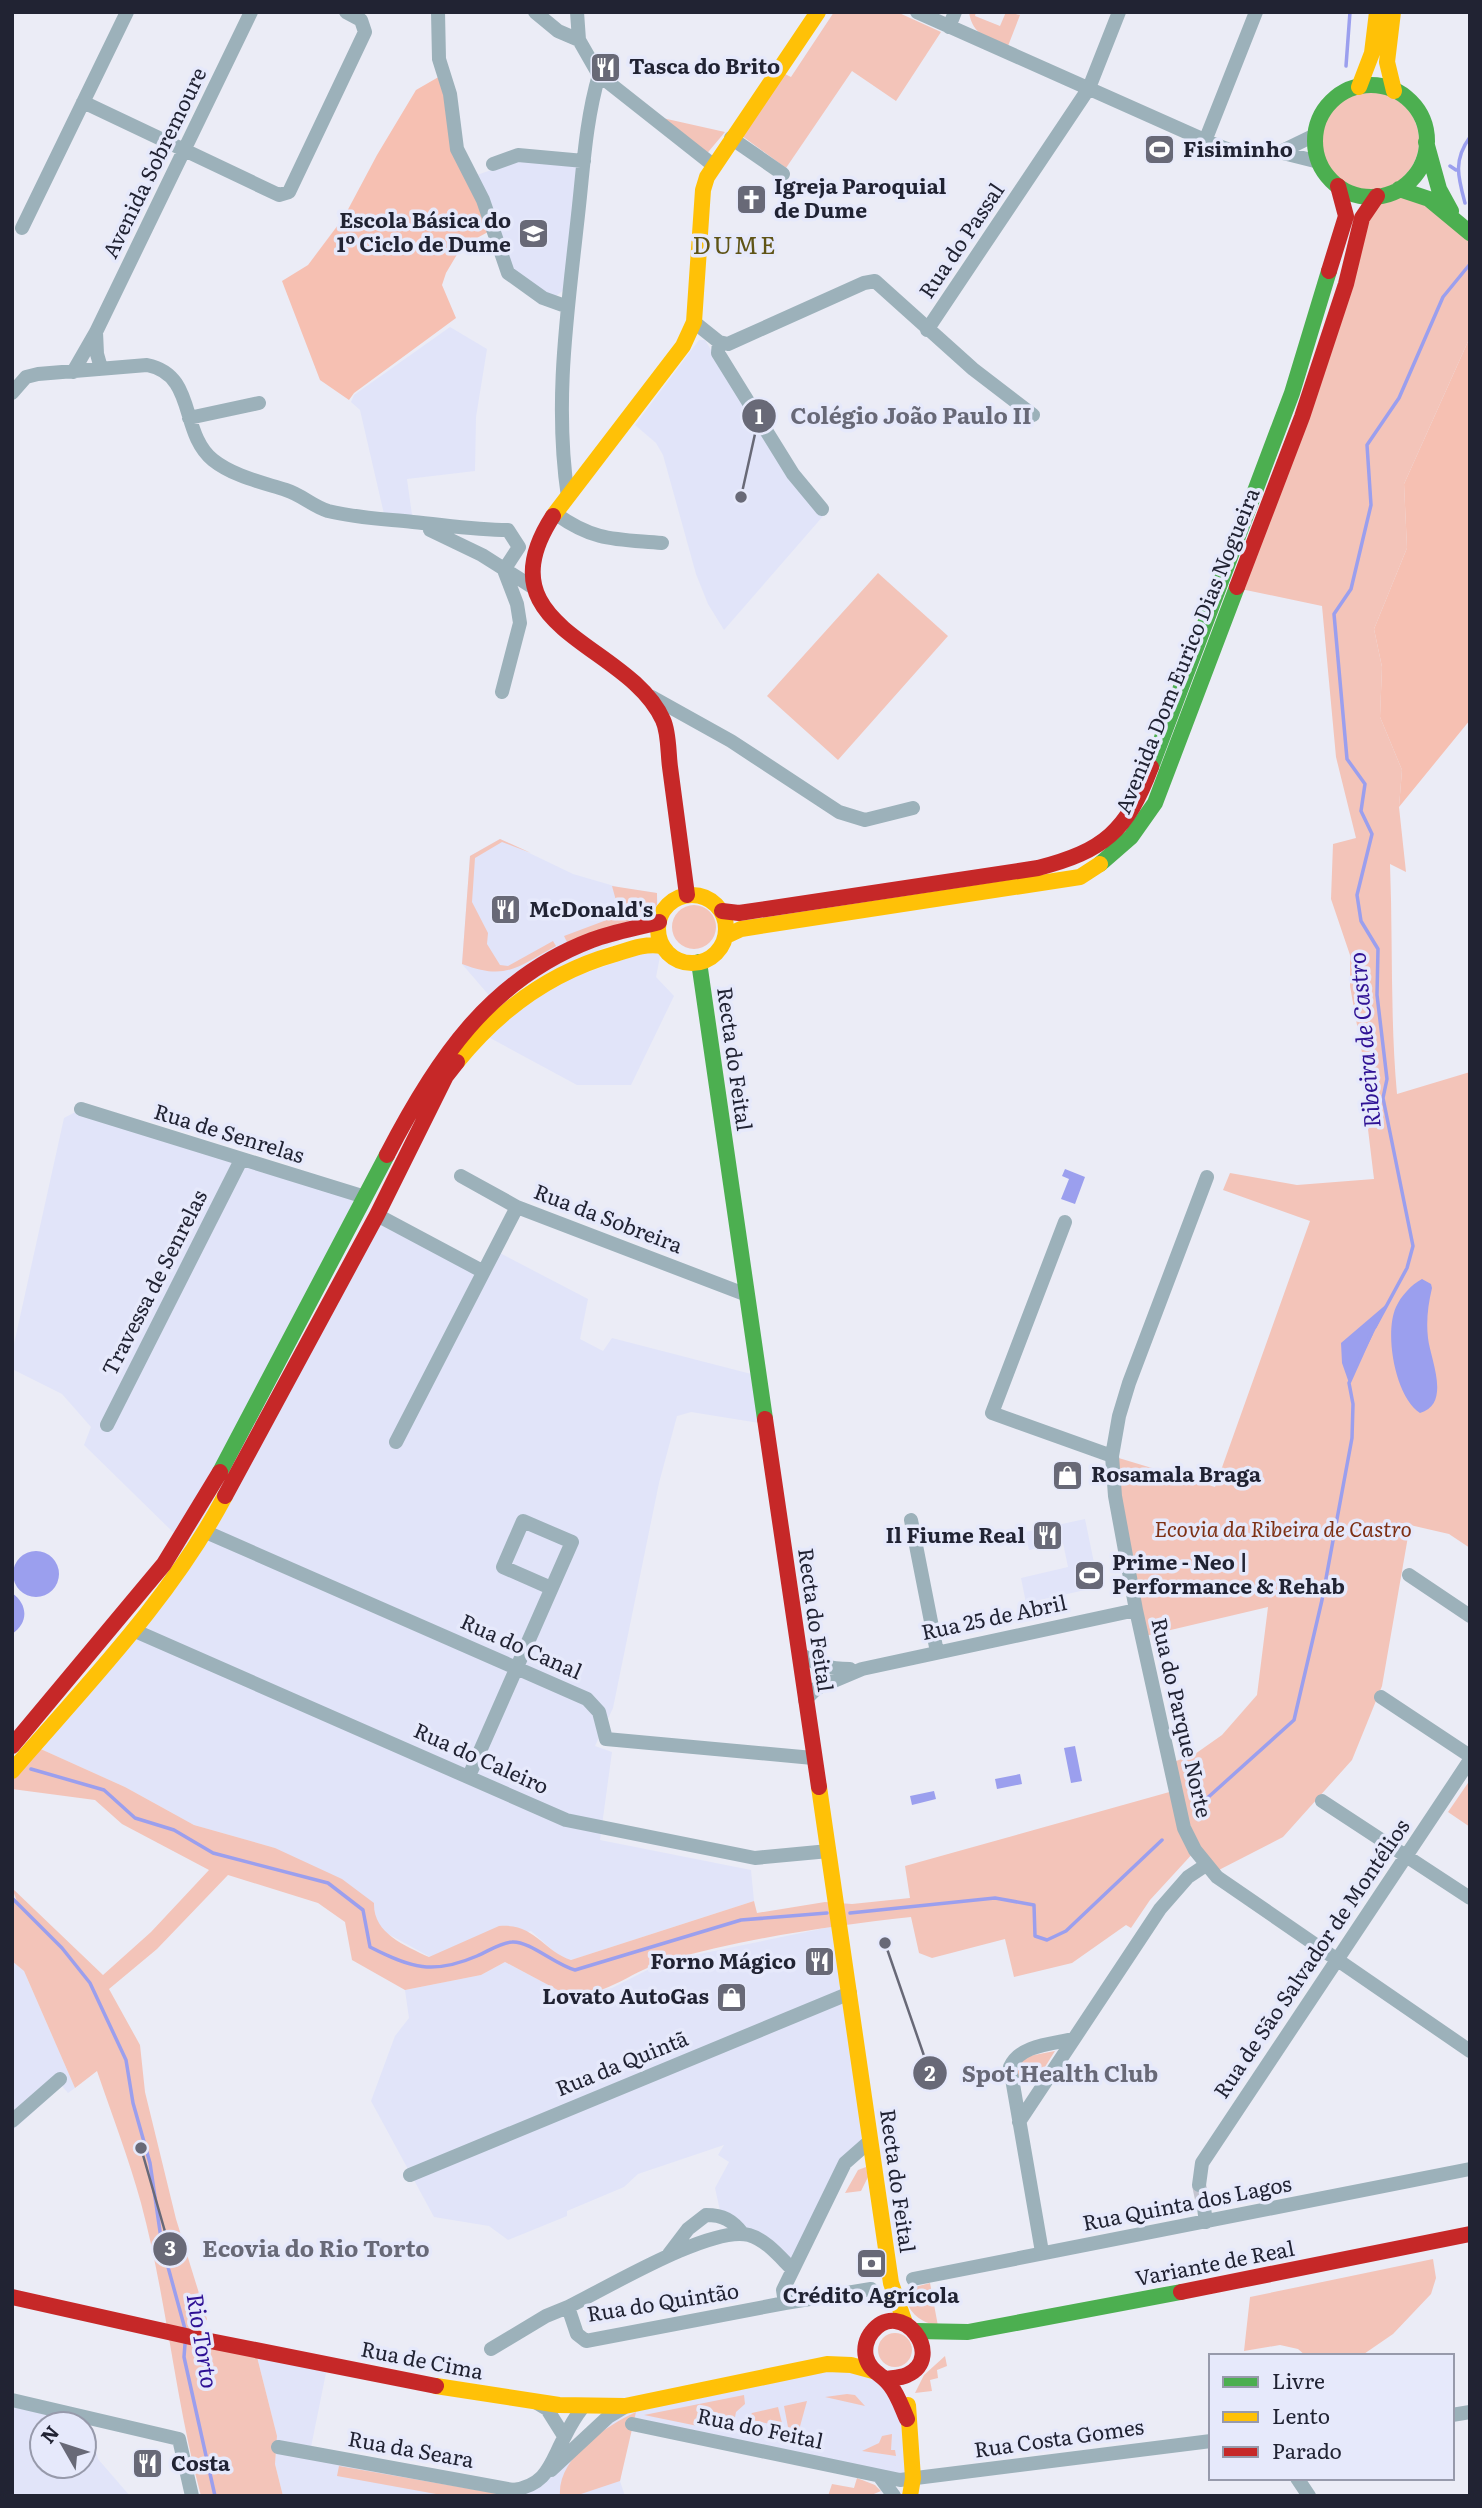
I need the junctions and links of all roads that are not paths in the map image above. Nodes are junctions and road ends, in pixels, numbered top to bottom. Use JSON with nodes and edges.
{"nodes":[{"id":1,"x":127,"y":12,"type":"edge"},
{"id":2,"x":251,"y":12,"type":"edge"},
{"id":3,"x":346,"y":12,"type":"edge"},
{"id":4,"x":438,"y":12,"type":"edge"},
{"id":5,"x":535,"y":12,"type":"edge"},
{"id":6,"x":577,"y":12,"type":"edge"},
{"id":7,"x":818,"y":12,"type":"edge"},
{"id":8,"x":917,"y":12,"type":"edge"},
{"id":9,"x":955,"y":12,"type":"edge"},
{"id":10,"x":1119,"y":12,"type":"edge"},
{"id":11,"x":1256,"y":12,"type":"edge"},
{"id":12,"x":1377,"y":12,"type":"edge"},
{"id":13,"x":1393,"y":12,"type":"edge"},
{"id":14,"x":949,"y":27,"type":"junction"},
{"id":15,"x":579,"y":40,"type":"junction"},
{"id":16,"x":599,"y":75,"type":"junction"},
{"id":17,"x":1359,"y":87,"type":"junction"},
{"id":18,"x":1090,"y":88,"type":"junction"},
{"id":19,"x":1394,"y":90,"type":"junction"},
{"id":20,"x":83,"y":102,"type":"junction"},
{"id":21,"x":1315,"y":135,"type":"junction"},
{"id":22,"x":730,"y":138,"type":"junction"},
{"id":23,"x":1205,"y":141,"type":"junction"},
{"id":24,"x":1426,"y":142,"type":"junction"},
{"id":25,"x":184,"y":150,"type":"junction"},
{"id":26,"x":1279,"y":152,"type":"junction"},
{"id":27,"x":584,"y":161,"type":"junction"},
{"id":28,"x":1319,"y":162,"type":"junction"},
{"id":29,"x":492,"y":164,"type":"dead end"},
{"id":30,"x":713,"y":165,"type":"junction"},
{"id":31,"x":783,"y":174,"type":"dead end"},
{"id":32,"x":1338,"y":186,"type":"junction"},
{"id":33,"x":1399,"y":189,"type":"junction"},
{"id":34,"x":1377,"y":196,"type":"junction"},
{"id":35,"x":1455,"y":219,"type":"junction"},
{"id":36,"x":22,"y":228,"type":"dead end"},
{"id":37,"x":1470,"y":233,"type":"edge"},
{"id":38,"x":568,"y":307,"type":"junction"},
{"id":39,"x":694,"y":323,"type":"junction"},
{"id":40,"x":927,"y":330,"type":"junction"},
{"id":41,"x":96,"y":332,"type":"junction"},
{"id":42,"x":719,"y":342,"type":"junction"},
{"id":43,"x":101,"y":368,"type":"junction"},
{"id":44,"x":73,"y":372,"type":"junction"},
{"id":45,"x":12,"y":393,"type":"edge"},
{"id":46,"x":259,"y":403,"type":"dead end"},
{"id":47,"x":1033,"y":415,"type":"dead end"},
{"id":48,"x":189,"y":418,"type":"junction"},
{"id":49,"x":568,"y":497,"type":"junction"},
{"id":50,"x":822,"y":509,"type":"dead end"},
{"id":51,"x":556,"y":514,"type":"junction"},
{"id":52,"x":413,"y":522,"type":"junction"},
{"id":53,"x":663,"y":543,"type":"dead end"},
{"id":54,"x":504,"y":570,"type":"junction"},
{"id":55,"x":534,"y":588,"type":"junction"},
{"id":56,"x":502,"y":692,"type":"dead end"},
{"id":57,"x":652,"y":697,"type":"junction"},
{"id":58,"x":914,"y":808,"type":"dead end"},
{"id":59,"x":687,"y":895,"type":"junction"},
{"id":60,"x":722,"y":911,"type":"junction"},
{"id":61,"x":659,"y":922,"type":"junction"},
{"id":62,"x":726,"y":936,"type":"junction"},
{"id":63,"x":662,"y":946,"type":"junction"},
{"id":64,"x":699,"y":962,"type":"junction"},
{"id":65,"x":81,"y":1109,"type":"dead end"},
{"id":66,"x":241,"y":1160,"type":"junction"},
{"id":67,"x":461,"y":1176,"type":"dead end"},
{"id":68,"x":1207,"y":1177,"type":"dead end"},
{"id":69,"x":365,"y":1197,"type":"junction"},
{"id":70,"x":517,"y":1207,"type":"junction"},
{"id":71,"x":377,"y":1214,"type":"junction"},
{"id":72,"x":1065,"y":1222,"type":"dead end"},
{"id":73,"x":482,"y":1271,"type":"junction"},
{"id":74,"x":747,"y":1296,"type":"junction"},
{"id":75,"x":107,"y":1425,"type":"dead end"},
{"id":76,"x":396,"y":1441,"type":"dead end"},
{"id":77,"x":1112,"y":1456,"type":"junction"},
{"id":78,"x":911,"y":1520,"type":"dead end"},
{"id":79,"x":205,"y":1532,"type":"junction"},
{"id":80,"x":1409,"y":1576,"type":"dead end"},
{"id":81,"x":551,"y":1588,"type":"junction"},
{"id":82,"x":1136,"y":1610,"type":"junction"},
{"id":83,"x":1470,"y":1616,"type":"edge"},
{"id":84,"x":133,"y":1630,"type":"junction"},
{"id":85,"x":937,"y":1651,"type":"junction"},
{"id":86,"x":799,"y":1653,"type":"junction"},
{"id":87,"x":518,"y":1668,"type":"junction"},
{"id":88,"x":862,"y":1669,"type":"junction"},
{"id":89,"x":1381,"y":1697,"type":"dead end"},
{"id":90,"x":805,"y":1700,"type":"junction"},
{"id":91,"x":12,"y":1746,"type":"edge"},
{"id":92,"x":813,"y":1758,"type":"junction"},
{"id":93,"x":1470,"y":1758,"type":"edge"},
{"id":94,"x":12,"y":1771,"type":"edge"},
{"id":95,"x":469,"y":1776,"type":"junction"},
{"id":96,"x":1322,"y":1801,"type":"dead end"},
{"id":97,"x":829,"y":1851,"type":"junction"},
{"id":98,"x":1406,"y":1856,"type":"junction"},
{"id":99,"x":1206,"y":1865,"type":"junction"},
{"id":100,"x":1470,"y":1898,"type":"edge"},
{"id":101,"x":1338,"y":1961,"type":"junction"},
{"id":102,"x":850,"y":1993,"type":"junction"},
{"id":103,"x":1073,"y":2039,"type":"junction"},
{"id":104,"x":1470,"y":2051,"type":"edge"},
{"id":105,"x":60,"y":2079,"type":"dead end"},
{"id":106,"x":1042,"y":2084,"type":"junction"},
{"id":107,"x":1012,"y":2085,"type":"junction"},
{"id":108,"x":12,"y":2122,"type":"edge"},
{"id":109,"x":1018,"y":2122,"type":"junction"},
{"id":110,"x":870,"y":2141,"type":"junction"},
{"id":111,"x":1470,"y":2169,"type":"edge"},
{"id":112,"x":410,"y":2175,"type":"dead end"},
{"id":113,"x":1199,"y":2185,"type":"tunnel mouth"},
{"id":114,"x":743,"y":2234,"type":"junction"},
{"id":115,"x":1470,"y":2234,"type":"edge"},
{"id":116,"x":1042,"y":2252,"type":"junction"},
{"id":117,"x":669,"y":2254,"type":"junction"},
{"id":118,"x":791,"y":2268,"type":"junction"},
{"id":119,"x":913,"y":2279,"type":"dead end"},
{"id":120,"x":891,"y":2283,"type":"junction"},
{"id":121,"x":871,"y":2289,"type":"dead end"},
{"id":122,"x":12,"y":2297,"type":"edge"},
{"id":123,"x":785,"y":2303,"type":"junction"},
{"id":124,"x":568,"y":2306,"type":"junction"},
{"id":125,"x":911,"y":2327,"type":"junction"},
{"id":126,"x":872,"y":2332,"type":"junction"},
{"id":127,"x":968,"y":2332,"type":"junction"},
{"id":128,"x":491,"y":2349,"type":"dead end"},
{"id":129,"x":923,"y":2358,"type":"junction"},
{"id":130,"x":827,"y":2364,"type":"junction"},
{"id":131,"x":914,"y":2372,"type":"junction"},
{"id":132,"x":879,"y":2375,"type":"junction"},
{"id":133,"x":12,"y":2400,"type":"edge"},
{"id":134,"x":537,"y":2403,"type":"junction"},
{"id":135,"x":625,"y":2406,"type":"junction"},
{"id":136,"x":583,"y":2407,"type":"junction"},
{"id":137,"x":907,"y":2419,"type":"junction"},
{"id":138,"x":632,"y":2424,"type":"dead end"},
{"id":139,"x":564,"y":2436,"type":"junction"},
{"id":140,"x":1209,"y":2441,"type":"edge"},
{"id":141,"x":278,"y":2447,"type":"dead end"},
{"id":142,"x":550,"y":2470,"type":"junction"},
{"id":143,"x":880,"y":2477,"type":"junction"},
{"id":144,"x":913,"y":2478,"type":"junction"},
{"id":145,"x":1298,"y":2480,"type":"edge"},
{"id":146,"x":192,"y":2496,"type":"edge"},
{"id":147,"x":894,"y":2496,"type":"edge"},
{"id":148,"x":910,"y":2496,"type":"edge"},
{"id":149,"x":1309,"y":2496,"type":"edge"}],
"edges":[{"from":1,"to":20,"type":"street"},
{"from":2,"to":25,"type":"street","name":"Avenida Sobremoure"},
{"from":3,"to":25,"type":"street"},
{"from":4,"to":38,"type":"street"},
{"from":5,"to":15,"type":"street"},
{"from":6,"to":15,"type":"street"},
{"from":7,"to":22,"type":"main road"},
{"from":8,"to":14,"type":"street"},
{"from":9,"to":14,"type":"street"},
{"from":10,"to":18,"type":"street","name":"Rua do Passal"},
{"from":11,"to":23,"type":"street"},
{"from":12,"to":17,"type":"main road"},
{"from":13,"to":19,"type":"main road"},
{"from":14,"to":18,"type":"street"},
{"from":15,"to":16,"type":"street"},
{"from":16,"to":27,"type":"street"},
{"from":16,"to":30,"type":"street"},
{"from":17,"to":19,"type":"main road"},
{"from":17,"to":21,"type":"main road"},
{"from":18,"to":23,"type":"street"},
{"from":18,"to":40,"type":"street","name":"Rua do Passal"},
{"from":19,"to":24,"type":"main road"},
{"from":20,"to":25,"type":"street"},
{"from":20,"to":36,"type":"street"},
{"from":21,"to":26,"type":"street"},
{"from":21,"to":28,"type":"main road"},
{"from":22,"to":30,"type":"main road"},
{"from":22,"to":31,"type":"street"},
{"from":23,"to":26,"type":"street"},
{"from":24,"to":33,"type":"main road"},
{"from":24,"to":35,"type":"main road"},
{"from":25,"to":41,"type":"street","name":"Avenida Sobremoure"},
{"from":26,"to":28,"type":"street"},
{"from":27,"to":29,"type":"street"},
{"from":27,"to":38,"type":"street"},
{"from":28,"to":32,"type":"main road"},
{"from":30,"to":39,"type":"main road"},
{"from":32,"to":34,"type":"main road"},
{"from":32,"to":60,"type":"main road","name":"Avenida Dom Eurico Dias Nogueira"},
{"from":33,"to":34,"type":"main road"},
{"from":33,"to":35,"type":"main road"},
{"from":34,"to":62,"type":"main road","name":"Avenida Dom Eurico Dias Nogueira"},
{"from":35,"to":37,"type":"main road"},
{"from":38,"to":49,"type":"street"},
{"from":39,"to":42,"type":"street"},
{"from":39,"to":49,"type":"main road"},
{"from":40,"to":42,"type":"street","name":"Rua do Passal"},
{"from":40,"to":47,"type":"street"},
{"from":41,"to":43,"type":"street"},
{"from":41,"to":44,"type":"street","name":"Avenida Sobremoure"},
{"from":42,"to":50,"type":"street"},
{"from":43,"to":44,"type":"street"},
{"from":43,"to":48,"type":"street"},
{"from":44,"to":45,"type":"street"},
{"from":46,"to":48,"type":"street"},
{"from":48,"to":52,"type":"street"},
{"from":49,"to":51,"type":"main road"},
{"from":51,"to":53,"type":"street"},
{"from":51,"to":55,"type":"main road"},
{"from":52,"to":54,"type":"street"},
{"from":52,"to":54,"type":"street"},
{"from":54,"to":55,"type":"street"},
{"from":54,"to":56,"type":"street"},
{"from":55,"to":57,"type":"main road"},
{"from":57,"to":58,"type":"street"},
{"from":57,"to":59,"type":"main road"},
{"from":59,"to":60,"type":"main road"},
{"from":59,"to":61,"type":"main road"},
{"from":60,"to":62,"type":"main road"},
{"from":61,"to":63,"type":"main road"},
{"from":61,"to":69,"type":"main road"},
{"from":62,"to":64,"type":"main road"},
{"from":63,"to":64,"type":"main road"},
{"from":63,"to":71,"type":"main road"},
{"from":64,"to":74,"type":"main road","name":"Recta do Feital"},
{"from":65,"to":66,"type":"street","name":"Rua de Senrelas"},
{"from":66,"to":69,"type":"street","name":"Rua de Senrelas"},
{"from":66,"to":75,"type":"street","name":"Travessa de Senrelas"},
{"from":67,"to":70,"type":"street"},
{"from":68,"to":77,"type":"street","name":"Rua do Parque Norte"},
{"from":69,"to":91,"type":"main road"},
{"from":70,"to":73,"type":"street","name":"Rua da Sobreira"},
{"from":70,"to":74,"type":"street","name":"Rua da Sobreira"},
{"from":71,"to":73,"type":"street"},
{"from":71,"to":79,"type":"main road"},
{"from":72,"to":77,"type":"street"},
{"from":73,"to":76,"type":"street","name":"Rua da Sobreira"},
{"from":74,"to":86,"type":"main road","name":"Recta do Feital"},
{"from":77,"to":82,"type":"street","name":"Rua do Parque Norte"},
{"from":78,"to":85,"type":"street"},
{"from":79,"to":84,"type":"main road"},
{"from":79,"to":87,"type":"street","name":"Rua do Canal"},
{"from":80,"to":83,"type":"street"},
{"from":81,"to":81,"type":"street"},
{"from":81,"to":87,"type":"street"},
{"from":82,"to":85,"type":"street","name":"Rua 25 de Abril"},
{"from":82,"to":99,"type":"street","name":"Rua do Parque Norte"},
{"from":84,"to":94,"type":"main road"},
{"from":84,"to":95,"type":"street","name":"Rua do Caleiro"},
{"from":85,"to":88,"type":"street","name":"Rua 25 de Abril"},
{"from":86,"to":88,"type":"street","name":"Rua 25 de Abril"},
{"from":86,"to":90,"type":"main road","name":"Recta do Feital"},
{"from":87,"to":92,"type":"street","name":"Rua do Canal"},
{"from":87,"to":95,"type":"street"},
{"from":88,"to":90,"type":"street","name":"Rua 25 de Abril"},
{"from":89,"to":93,"type":"street"},
{"from":90,"to":92,"type":"main road","name":"Recta do Feital"},
{"from":92,"to":97,"type":"main road","name":"Recta do Feital"},
{"from":93,"to":98,"type":"street","name":"Rua de São Salvador de Montélios"},
{"from":95,"to":97,"type":"street","name":"Rua do Caleiro"},
{"from":96,"to":98,"type":"street"},
{"from":97,"to":102,"type":"main road","name":"Recta do Feital"},
{"from":98,"to":100,"type":"street"},
{"from":98,"to":101,"type":"street","name":"Rua de São Salvador de Montélios"},
{"from":99,"to":101,"type":"street","name":"Rua do Parque Norte"},
{"from":99,"to":103,"type":"street"},
{"from":101,"to":104,"type":"street","name":"Rua do Parque Norte"},
{"from":101,"to":113,"type":"street","name":"Rua de São Salvador de Montélios"},
{"from":102,"to":110,"type":"main road","name":"Recta do Feital"},
{"from":102,"to":112,"type":"street","name":"Rua da Quintã"},
{"from":103,"to":106,"type":"street"},
{"from":103,"to":107,"type":"street"},
{"from":105,"to":108,"type":"street"},
{"from":106,"to":107,"type":"street"},
{"from":106,"to":109,"type":"street"},
{"from":107,"to":109,"type":"street"},
{"from":109,"to":116,"type":"street"},
{"from":110,"to":118,"type":"street"},
{"from":110,"to":120,"type":"main road","name":"Recta do Feital"},
{"from":111,"to":116,"type":"street","name":"Rua Quinta dos Lagos"},
{"from":114,"to":117,"type":"street","name":"Rua do Quintão"},
{"from":114,"to":117,"type":"street","name":"Rua do Quintão"},
{"from":114,"to":118,"type":"street","name":"Rua do Quintão"},
{"from":115,"to":127,"type":"main road","name":"Variante de Real"},
{"from":116,"to":119,"type":"street","name":"Rua Quinta dos Lagos"},
{"from":117,"to":124,"type":"street","name":"Rua do Quintão"},
{"from":118,"to":123,"type":"street"},
{"from":120,"to":125,"type":"main road","name":"Recta do Feital"},
{"from":120,"to":126,"type":"main road","name":"Recta do Feital"},
{"from":121,"to":123,"type":"street","name":"Rua do Quintão"},
{"from":122,"to":134,"type":"main road","name":"Rua de Cima"},
{"from":123,"to":124,"type":"street","name":"Rua do Quintão"},
{"from":124,"to":128,"type":"street","name":"Rua do Quintão"},
{"from":125,"to":126,"type":"main road"},
{"from":125,"to":127,"type":"main road","name":"Variante de Real"},
{"from":125,"to":129,"type":"main road","name":"Recta do Feital"},
{"from":126,"to":130,"type":"main road","name":"Rua de Cima"},
{"from":126,"to":132,"type":"main road","name":"Recta do Feital"},
{"from":127,"to":129,"type":"main road","name":"Variante de Real"},
{"from":129,"to":131,"type":"main road","name":"Recta do Feital"},
{"from":130,"to":132,"type":"main road","name":"Rua de Cima"},
{"from":130,"to":135,"type":"main road","name":"Rua de Cima"},
{"from":131,"to":132,"type":"main road"},
{"from":131,"to":137,"type":"main road","name":"Recta do Feital"},
{"from":132,"to":137,"type":"main road","name":"Recta do Feital"},
{"from":133,"to":146,"type":"street"},
{"from":134,"to":136,"type":"main road","name":"Rua de Cima"},
{"from":134,"to":139,"type":"street"},
{"from":135,"to":136,"type":"main road","name":"Rua de Cima"},
{"from":135,"to":142,"type":"street"},
{"from":136,"to":139,"type":"street"},
{"from":137,"to":144,"type":"main road","name":"Recta do Feital"},
{"from":138,"to":143,"type":"street","name":"Rua do Feital"},
{"from":139,"to":142,"type":"street"},
{"from":140,"to":144,"type":"street","name":"Rua Costa Gomes"},
{"from":141,"to":142,"type":"street","name":"Rua da Seara"},
{"from":143,"to":144,"type":"street","name":"Rua do Feital"},
{"from":143,"to":147,"type":"street"},
{"from":144,"to":148,"type":"main road","name":"Recta do Feital"},
{"from":145,"to":149,"type":"street"}]}
